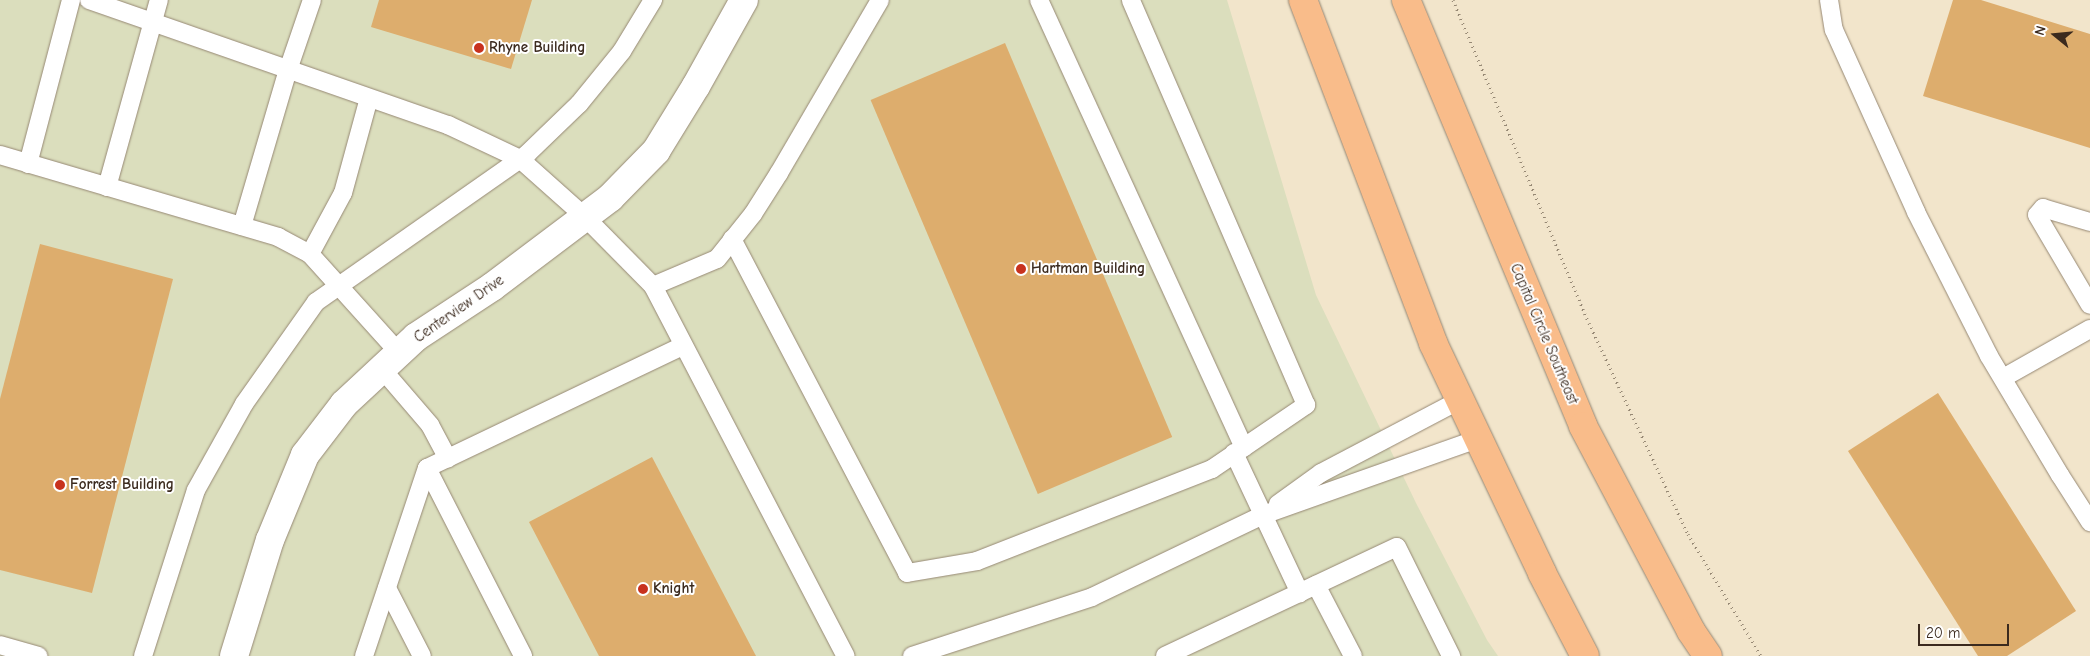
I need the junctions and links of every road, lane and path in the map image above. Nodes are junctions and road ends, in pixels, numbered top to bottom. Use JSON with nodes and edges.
{"nodes":[{"id":1,"x":71,"y":0,"type":"edge"},
{"id":2,"x":89,"y":0,"type":"edge"},
{"id":3,"x":159,"y":0,"type":"edge"},
{"id":4,"x":312,"y":0,"type":"edge"},
{"id":5,"x":653,"y":0,"type":"edge"},
{"id":6,"x":744,"y":0,"type":"edge"},
{"id":7,"x":880,"y":0,"type":"edge"},
{"id":8,"x":1040,"y":0,"type":"edge"},
{"id":9,"x":1131,"y":0,"type":"edge"},
{"id":10,"x":1303,"y":0,"type":"edge"},
{"id":11,"x":1406,"y":0,"type":"edge"},
{"id":12,"x":1453,"y":0,"type":"edge"},
{"id":13,"x":1829,"y":0,"type":"edge"},
{"id":14,"x":152,"y":21,"type":"junction"},
{"id":15,"x":288,"y":70,"type":"junction"},
{"id":16,"x":370,"y":98,"type":"junction"},
{"id":17,"x":1,"y":158,"type":"edge"},
{"id":18,"x":520,"y":159,"type":"junction"},
{"id":19,"x":28,"y":164,"type":"junction"},
{"id":20,"x":107,"y":187,"type":"junction"},
{"id":21,"x":585,"y":217,"type":"junction"},
{"id":22,"x":2090,"y":222,"type":"edge"},
{"id":23,"x":242,"y":226,"type":"junction"},
{"id":24,"x":732,"y":239,"type":"junction"},
{"id":25,"x":310,"y":254,"type":"junction"},
{"id":26,"x":339,"y":286,"type":"junction"},
{"id":27,"x":653,"y":286,"type":"junction"},
{"id":28,"x":2090,"y":305,"type":"edge"},
{"id":29,"x":2090,"y":329,"type":"edge"},
{"id":30,"x":683,"y":346,"type":"junction"},
{"id":31,"x":390,"y":361,"type":"junction"},
{"id":32,"x":2003,"y":378,"type":"junction"},
{"id":33,"x":1460,"y":400,"type":"junction"},
{"id":34,"x":1478,"y":439,"type":"junction"},
{"id":35,"x":1239,"y":450,"type":"junction"},
{"id":36,"x":448,"y":459,"type":"junction"},
{"id":37,"x":427,"y":468,"type":"junction"},
{"id":38,"x":1263,"y":515,"type":"junction"},
{"id":39,"x":2090,"y":522,"type":"edge"},
{"id":40,"x":387,"y":588,"type":"junction"},
{"id":41,"x":1308,"y":589,"type":"junction"},
{"id":42,"x":0,"y":645,"type":"edge"},
{"id":43,"x":38,"y":656,"type":"edge"},
{"id":44,"x":142,"y":656,"type":"edge"},
{"id":45,"x":234,"y":656,"type":"edge"},
{"id":46,"x":364,"y":656,"type":"edge"},
{"id":47,"x":422,"y":656,"type":"edge"},
{"id":48,"x":523,"y":656,"type":"edge"},
{"id":49,"x":846,"y":656,"type":"edge"},
{"id":50,"x":912,"y":656,"type":"edge"},
{"id":51,"x":1165,"y":656,"type":"edge"},
{"id":52,"x":1353,"y":656,"type":"edge"},
{"id":53,"x":1451,"y":656,"type":"edge"},
{"id":54,"x":1585,"y":656,"type":"edge"},
{"id":55,"x":1708,"y":656,"type":"edge"},
{"id":56,"x":1761,"y":656,"type":"edge"}],
"edges":[{"from":1,"to":19,"type":"lane"},
{"from":2,"to":14,"type":"lane"},
{"from":3,"to":14,"type":"lane"},
{"from":4,"to":15,"type":"lane"},
{"from":5,"to":18,"type":"lane"},
{"from":6,"to":21,"type":"street","name":"Centerview Drive"},
{"from":7,"to":24,"type":"lane"},
{"from":8,"to":35,"type":"lane"},
{"from":9,"to":35,"type":"lane"},
{"from":10,"to":33,"type":"main road"},
{"from":11,"to":55,"type":"main road","name":"Capital Circle Southeast"},
{"from":12,"to":56,"type":"path"},
{"from":13,"to":32,"type":"lane"},
{"from":14,"to":15,"type":"lane"},
{"from":14,"to":20,"type":"lane"},
{"from":15,"to":16,"type":"lane"},
{"from":15,"to":23,"type":"lane"},
{"from":16,"to":18,"type":"lane"},
{"from":16,"to":25,"type":"lane"},
{"from":17,"to":19,"type":"lane"},
{"from":18,"to":21,"type":"lane"},
{"from":18,"to":26,"type":"lane"},
{"from":19,"to":20,"type":"lane"},
{"from":20,"to":23,"type":"lane"},
{"from":21,"to":27,"type":"lane"},
{"from":21,"to":31,"type":"street","name":"Centerview Drive"},
{"from":22,"to":28,"type":"lane"},
{"from":23,"to":25,"type":"lane"},
{"from":24,"to":27,"type":"lane"},
{"from":24,"to":35,"type":"lane"},
{"from":25,"to":26,"type":"lane"},
{"from":26,"to":31,"type":"lane"},
{"from":26,"to":44,"type":"lane"},
{"from":27,"to":30,"type":"lane"},
{"from":29,"to":32,"type":"lane"},
{"from":30,"to":36,"type":"lane"},
{"from":30,"to":49,"type":"lane"},
{"from":31,"to":36,"type":"lane"},
{"from":31,"to":45,"type":"street","name":"Centerview Drive"},
{"from":32,"to":39,"type":"lane"},
{"from":33,"to":34,"type":"main road"},
{"from":33,"to":38,"type":"lane"},
{"from":34,"to":38,"type":"lane"},
{"from":34,"to":54,"type":"main road"},
{"from":35,"to":38,"type":"lane"},
{"from":36,"to":37,"type":"lane"},
{"from":37,"to":40,"type":"lane"},
{"from":37,"to":48,"type":"lane"},
{"from":38,"to":41,"type":"lane"},
{"from":38,"to":50,"type":"lane"},
{"from":40,"to":46,"type":"lane"},
{"from":40,"to":47,"type":"lane"},
{"from":41,"to":51,"type":"lane"},
{"from":41,"to":52,"type":"lane"},
{"from":41,"to":53,"type":"lane"},
{"from":42,"to":43,"type":"lane"}]}
